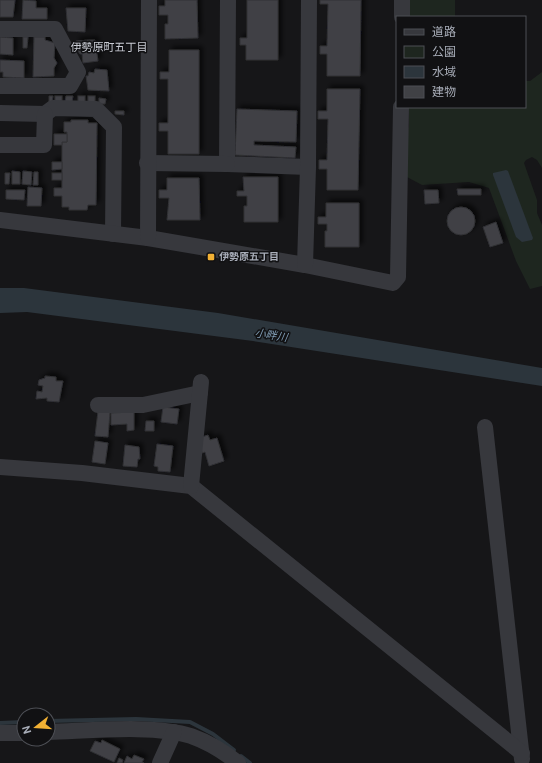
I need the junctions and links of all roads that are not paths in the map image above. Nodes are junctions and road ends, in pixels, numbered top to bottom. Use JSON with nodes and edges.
{"nodes":[{"id":1,"x":149,"y":0,"type":"edge"},
{"id":2,"x":228,"y":0,"type":"edge"},
{"id":3,"x":310,"y":0,"type":"edge"},
{"id":4,"x":402,"y":0,"type":"edge"},
{"id":5,"x":402,"y":16,"type":"edge"},
{"id":6,"x":0,"y":29,"type":"edge"},
{"id":7,"x":0,"y":86,"type":"edge"},
{"id":8,"x":401,"y":108,"type":"edge"},
{"id":9,"x":0,"y":113,"type":"edge"},
{"id":10,"x":45,"y":114,"type":"junction"},
{"id":11,"x":0,"y":145,"type":"edge"},
{"id":12,"x":147,"y":163,"type":"junction"},
{"id":13,"x":227,"y":164,"type":"junction"},
{"id":14,"x":308,"y":167,"type":"junction"},
{"id":15,"x":0,"y":220,"type":"edge"},
{"id":16,"x":112,"y":234,"type":"junction"},
{"id":17,"x":148,"y":238,"type":"junction"},
{"id":18,"x":305,"y":265,"type":"junction"},
{"id":19,"x":98,"y":405,"type":"dead end"},
{"id":20,"x":485,"y":427,"type":"dead end"},
{"id":21,"x":0,"y":467,"type":"edge"},
{"id":22,"x":190,"y":486,"type":"junction"},
{"id":23,"x":56,"y":732,"type":"edge"},
{"id":24,"x":174,"y":732,"type":"junction"},
{"id":25,"x":16,"y":733,"type":"edge"},
{"id":26,"x":0,"y":734,"type":"edge"},
{"id":27,"x":522,"y":758,"type":"edge"},
{"id":28,"x":160,"y":763,"type":"edge"},
{"id":29,"x":238,"y":763,"type":"edge"}],
"edges":[{"from":1,"to":12,"type":"street"},
{"from":2,"to":13,"type":"street"},
{"from":3,"to":14,"type":"street"},
{"from":4,"to":5,"type":"street"},
{"from":6,"to":7,"type":"street"},
{"from":8,"to":18,"type":"street"},
{"from":9,"to":10,"type":"street"},
{"from":10,"to":11,"type":"street"},
{"from":10,"to":16,"type":"street"},
{"from":12,"to":13,"type":"street"},
{"from":12,"to":17,"type":"street"},
{"from":13,"to":14,"type":"street"},
{"from":14,"to":18,"type":"street"},
{"from":15,"to":16,"type":"street"},
{"from":16,"to":17,"type":"street"},
{"from":17,"to":18,"type":"street"},
{"from":19,"to":22,"type":"street"},
{"from":20,"to":27,"type":"street"},
{"from":21,"to":22,"type":"street"},
{"from":22,"to":27,"type":"street"},
{"from":23,"to":24,"type":"street"},
{"from":24,"to":28,"type":"street"},
{"from":24,"to":29,"type":"street"},
{"from":25,"to":26,"type":"street"}]}
